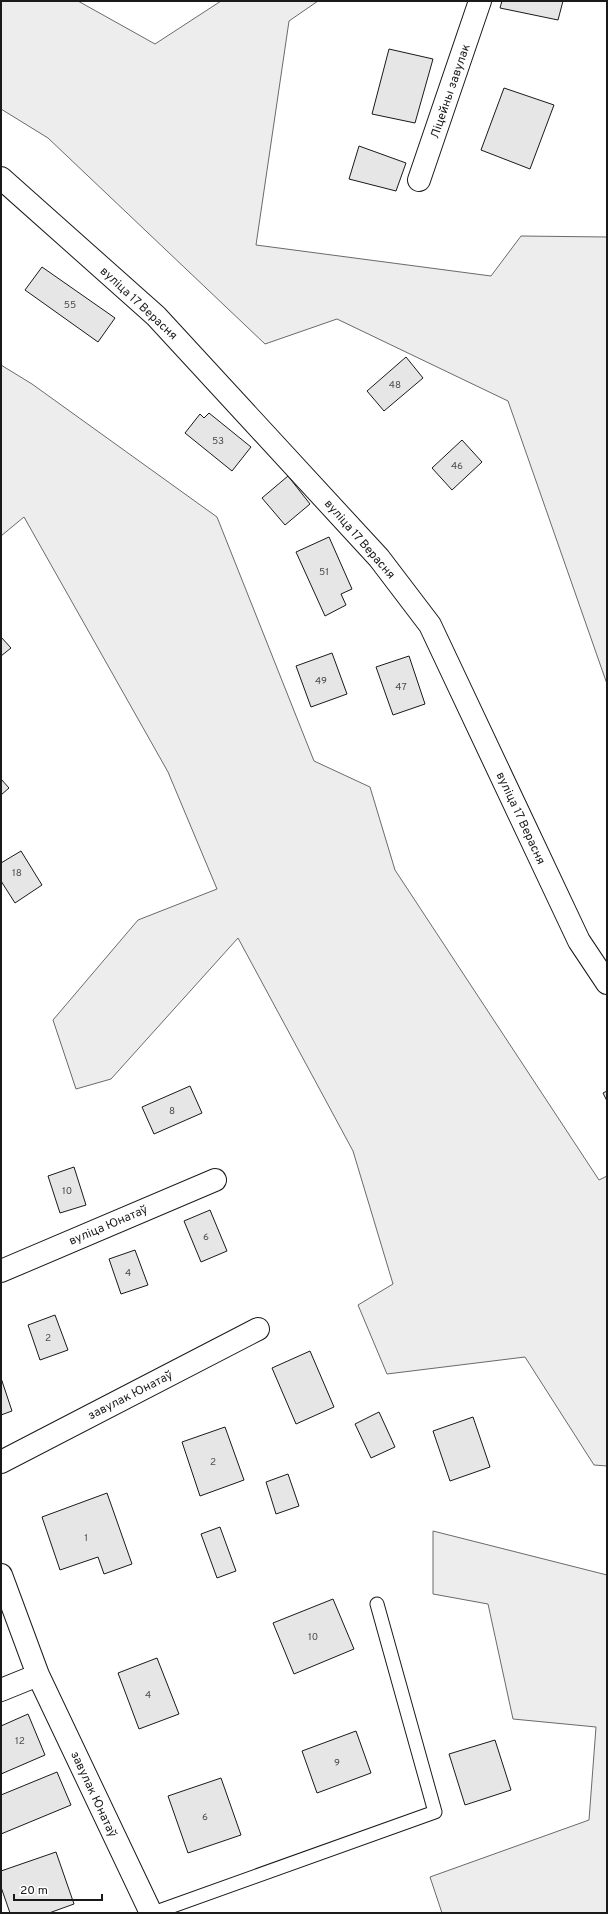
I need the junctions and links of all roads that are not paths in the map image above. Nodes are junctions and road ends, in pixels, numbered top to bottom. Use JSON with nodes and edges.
{"nodes":[{"id":1,"x":480,"y":1,"type":"edge"},
{"id":2,"x":1,"y":178,"type":"edge"},
{"id":3,"x":419,"y":180,"type":"dead end"},
{"id":4,"x":607,"y":983,"type":"edge"},
{"id":5,"x":215,"y":1180,"type":"dead end"},
{"id":6,"x":1,"y":1271,"type":"edge"},
{"id":7,"x":258,"y":1329,"type":"dead end"},
{"id":8,"x":1,"y":1462,"type":"edge"},
{"id":9,"x":1,"y":1575,"type":"edge"},
{"id":10,"x":377,"y":1604,"type":"dead end"},
{"id":11,"x":38,"y":1675,"type":"junction"},
{"id":12,"x":1,"y":1690,"type":"edge"},
{"id":13,"x":152,"y":1913,"type":"edge"}],
"edges":[{"from":1,"to":3,"type":"street","name":"Ліцейны завулак"},
{"from":2,"to":4,"type":"street","name":"вуліца 17 Верасня"},
{"from":5,"to":6,"type":"street","name":"вуліца Юнатаў"},
{"from":7,"to":8,"type":"street","name":"завулак Юнатаў"},
{"from":9,"to":11,"type":"street","name":"завулак Юнатаў"},
{"from":10,"to":13,"type":"lane"},
{"from":11,"to":12,"type":"street"},
{"from":11,"to":13,"type":"street","name":"завулак Юнатаў"}]}
